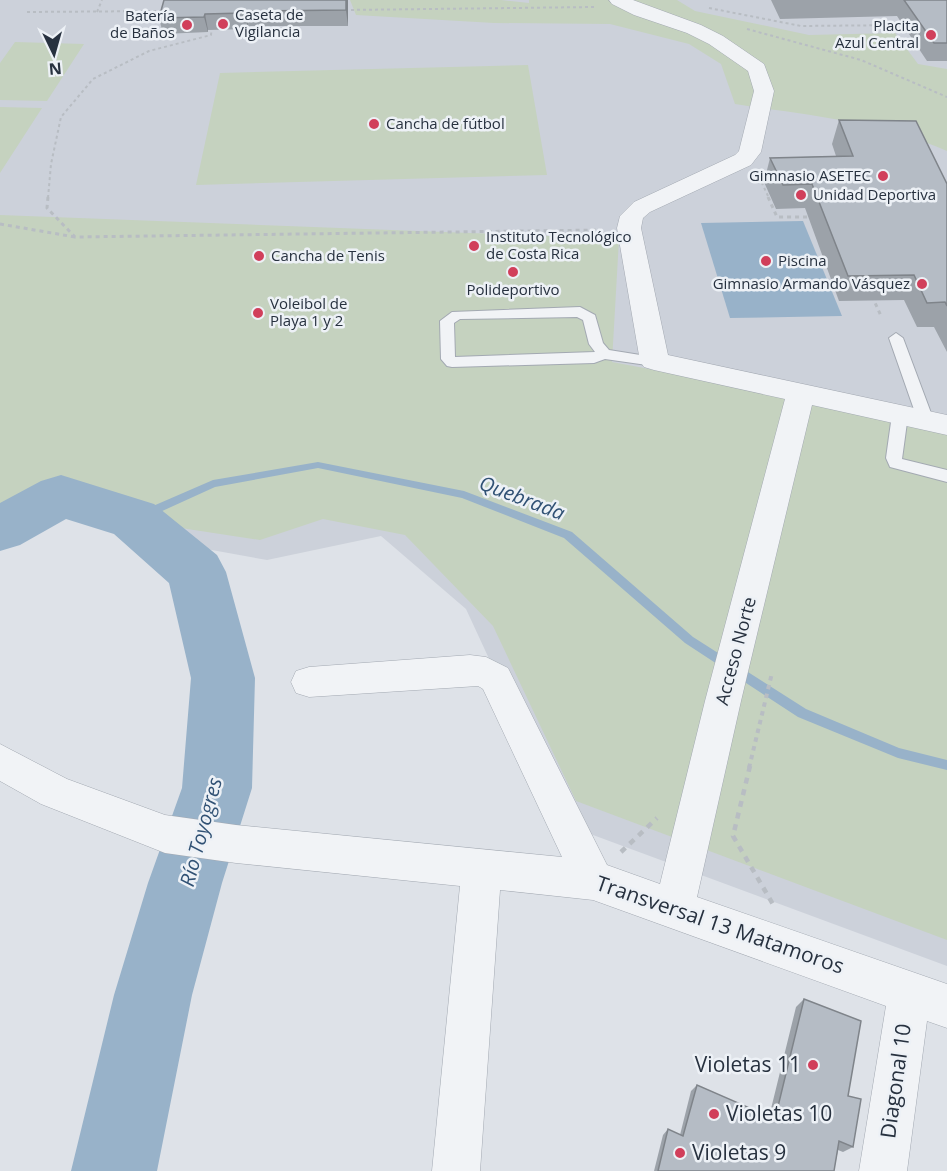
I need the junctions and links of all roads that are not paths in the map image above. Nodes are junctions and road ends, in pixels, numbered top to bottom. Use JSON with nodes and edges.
{"nodes":[{"id":1,"x":612,"y":4,"type":"edge"},
{"id":2,"x":896,"y":338,"type":"dead end"},
{"id":3,"x":604,"y":354,"type":"junction"},
{"id":4,"x":654,"y":361,"type":"junction"},
{"id":5,"x":801,"y":394,"type":"junction"},
{"id":6,"x":900,"y":415,"type":"junction"},
{"id":7,"x":936,"y":423,"type":"edge"},
{"id":8,"x":947,"y":476,"type":"edge"},
{"id":9,"x":309,"y":682,"type":"dead end"},
{"id":10,"x":0,"y":761,"type":"edge"},
{"id":11,"x":482,"y":869,"type":"junction"},
{"id":12,"x":593,"y":879,"type":"junction"},
{"id":13,"x":674,"y":909,"type":"junction"},
{"id":14,"x":928,"y":999,"type":"edge"},
{"id":15,"x":947,"y":1018,"type":"edge"},
{"id":16,"x":456,"y":1171,"type":"edge"},
{"id":17,"x":883,"y":1171,"type":"edge"}],
"edges":[{"from":1,"to":4,"type":"street"},
{"from":2,"to":7,"type":"lane"},
{"from":3,"to":3,"type":"lane"},
{"from":3,"to":4,"type":"lane"},
{"from":4,"to":5,"type":"street"},
{"from":5,"to":6,"type":"street"},
{"from":5,"to":13,"type":"street","name":"Acceso Norte"},
{"from":6,"to":7,"type":"street"},
{"from":6,"to":8,"type":"lane"},
{"from":9,"to":12,"type":"street"},
{"from":10,"to":11,"type":"street","name":"Transversal 13 Matamoros"},
{"from":11,"to":12,"type":"street","name":"Transversal 13 Matamoros"},
{"from":11,"to":16,"type":"street"},
{"from":12,"to":13,"type":"street","name":"Transversal 13 Matamoros"},
{"from":13,"to":14,"type":"street","name":"Transversal 13 Matamoros"},
{"from":14,"to":15,"type":"street","name":"Transversal 13 Matamoros"},
{"from":14,"to":17,"type":"street","name":"Diagonal 10"}]}
